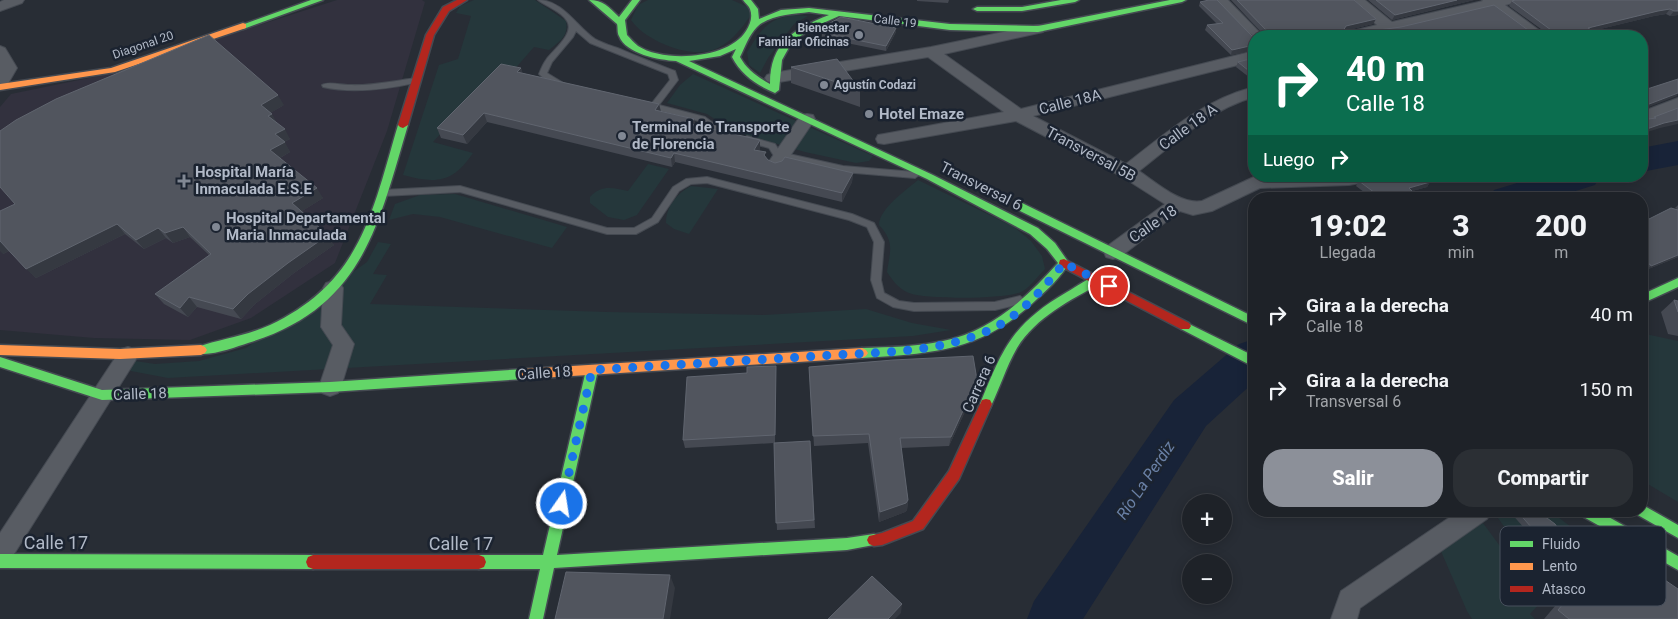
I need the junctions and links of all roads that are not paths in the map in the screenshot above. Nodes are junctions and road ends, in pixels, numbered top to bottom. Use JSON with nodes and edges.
{"nodes":[{"id":1,"x":17,"y":0,"type":"edge"},
{"id":2,"x":319,"y":0,"type":"edge"},
{"id":3,"x":463,"y":0,"type":"edge"},
{"id":4,"x":542,"y":0,"type":"edge"},
{"id":5,"x":593,"y":0,"type":"edge"},
{"id":6,"x":636,"y":0,"type":"edge"},
{"id":7,"x":747,"y":0,"type":"edge"},
{"id":8,"x":1075,"y":0,"type":"edge"},
{"id":9,"x":1182,"y":0,"type":"edge"},
{"id":10,"x":1220,"y":0,"type":"edge"},
{"id":11,"x":1356,"y":0,"type":"edge"},
{"id":12,"x":1508,"y":0,"type":"edge"},
{"id":13,"x":1491,"y":2,"type":"edge"},
{"id":14,"x":836,"y":5,"type":"edge"},
{"id":15,"x":0,"y":6,"type":"edge"},
{"id":16,"x":964,"y":9,"type":"dead end"},
{"id":17,"x":620,"y":22,"type":"junction"},
{"id":18,"x":756,"y":24,"type":"junction"},
{"id":19,"x":573,"y":26,"type":"junction"},
{"id":20,"x":1390,"y":28,"type":"junction"},
{"id":21,"x":1038,"y":29,"type":"junction"},
{"id":22,"x":1250,"y":30,"type":"edge"},
{"id":23,"x":1380,"y":30,"type":"edge"},
{"id":24,"x":1531,"y":30,"type":"edge"},
{"id":25,"x":744,"y":41,"type":"junction"},
{"id":26,"x":0,"y":51,"type":"edge"},
{"id":27,"x":931,"y":52,"type":"junction"},
{"id":28,"x":1248,"y":58,"type":"edge"},
{"id":29,"x":680,"y":60,"type":"junction"},
{"id":30,"x":112,"y":70,"type":"junction"},
{"id":31,"x":417,"y":80,"type":"junction"},
{"id":32,"x":99,"y":83,"type":"edge"},
{"id":33,"x":326,"y":85,"type":"dead end"},
{"id":34,"x":0,"y":86,"type":"edge"},
{"id":35,"x":574,"y":87,"type":"edge"},
{"id":36,"x":777,"y":87,"type":"junction"},
{"id":37,"x":1248,"y":93,"type":"edge"},
{"id":38,"x":636,"y":102,"type":"edge"},
{"id":39,"x":1678,"y":103,"type":"edge"},
{"id":40,"x":653,"y":106,"type":"junction"},
{"id":41,"x":1018,"y":115,"type":"junction"},
{"id":42,"x":1648,"y":115,"type":"edge"},
{"id":43,"x":807,"y":119,"type":"junction"},
{"id":44,"x":880,"y":137,"type":"joint"},
{"id":45,"x":902,"y":148,"type":"dead end"},
{"id":46,"x":779,"y":159,"type":"junction"},
{"id":47,"x":1127,"y":172,"type":"junction"},
{"id":48,"x":930,"y":177,"type":"junction"},
{"id":49,"x":1257,"y":182,"type":"edge"},
{"id":50,"x":381,"y":193,"type":"junction"},
{"id":51,"x":1016,"y":204,"type":"dead end"},
{"id":52,"x":1178,"y":204,"type":"junction"},
{"id":53,"x":1113,"y":252,"type":"junction"},
{"id":54,"x":1064,"y":263,"type":"junction"},
{"id":55,"x":1097,"y":280,"type":"junction"},
{"id":56,"x":1678,"y":282,"type":"edge"},
{"id":57,"x":333,"y":288,"type":"junction"},
{"id":58,"x":1036,"y":296,"type":"junction"},
{"id":59,"x":1648,"y":297,"type":"edge"},
{"id":60,"x":1248,"y":319,"type":"edge"},
{"id":61,"x":0,"y":350,"type":"edge"},
{"id":62,"x":128,"y":356,"type":"junction"},
{"id":63,"x":1248,"y":359,"type":"edge"},
{"id":64,"x":0,"y":362,"type":"edge"},
{"id":65,"x":592,"y":370,"type":"junction"},
{"id":66,"x":330,"y":387,"type":"junction"},
{"id":67,"x":102,"y":395,"type":"junction"},
{"id":68,"x":1648,"y":514,"type":"edge"},
{"id":69,"x":1470,"y":517,"type":"edge"},
{"id":70,"x":1596,"y":517,"type":"edge"},
{"id":71,"x":918,"y":526,"type":"joint"},
{"id":72,"x":1612,"y":526,"type":"edge"},
{"id":73,"x":1678,"y":532,"type":"edge"},
{"id":74,"x":0,"y":554,"type":"edge"},
{"id":75,"x":1666,"y":556,"type":"edge"},
{"id":76,"x":0,"y":561,"type":"edge"},
{"id":77,"x":549,"y":562,"type":"junction"},
{"id":78,"x":1678,"y":563,"type":"edge"},
{"id":79,"x":536,"y":619,"type":"edge"},
{"id":80,"x":1344,"y":619,"type":"edge"}],
"edges":[{"from":1,"to":15,"type":"street"},
{"from":2,"to":30,"type":"main road","name":"Diagonal 20"},
{"from":3,"to":31,"type":"main road"},
{"from":4,"to":19,"type":"lane"},
{"from":5,"to":17,"type":"main road"},
{"from":6,"to":17,"type":"main road"},
{"from":7,"to":18,"type":"main road"},
{"from":8,"to":16,"type":"main road"},
{"from":9,"to":21,"type":"main road","name":"Calle 19"},
{"from":10,"to":22,"type":"street"},
{"from":11,"to":20,"type":"street"},
{"from":12,"to":13,"type":"street"},
{"from":13,"to":20,"type":"street"},
{"from":13,"to":24,"type":"street"},
{"from":14,"to":18,"type":"main road","name":"Calle 19"},
{"from":14,"to":21,"type":"main road","name":"Calle 19"},
{"from":14,"to":36,"type":"main road"},
{"from":17,"to":29,"type":"main road"},
{"from":18,"to":25,"type":"main road"},
{"from":19,"to":35,"type":"lane"},
{"from":19,"to":40,"type":"lane"},
{"from":20,"to":23,"type":"street"},
{"from":21,"to":27,"type":"street","name":"Calle 19"},
{"from":25,"to":29,"type":"main road"},
{"from":25,"to":36,"type":"main road"},
{"from":26,"to":34,"type":"street"},
{"from":27,"to":36,"type":"street","name":"Calle 19"},
{"from":27,"to":41,"type":"street","name":"Transversal 5B"},
{"from":28,"to":41,"type":"street","name":"Calle 18A"},
{"from":29,"to":43,"type":"main road","name":"Transversal 6"},
{"from":30,"to":32,"type":"lane"},
{"from":30,"to":34,"type":"main road","name":"Diagonal 20"},
{"from":31,"to":33,"type":"lane"},
{"from":31,"to":50,"type":"main road"},
{"from":37,"to":47,"type":"street","name":"Calle 18 A"},
{"from":38,"to":40,"type":"lane"},
{"from":39,"to":42,"type":"street"},
{"from":40,"to":46,"type":"lane"},
{"from":41,"to":44,"type":"street","name":"Calle 18A"},
{"from":41,"to":47,"type":"street","name":"Transversal 5B"},
{"from":43,"to":46,"type":"street"},
{"from":43,"to":48,"type":"main road","name":"Transversal 6"},
{"from":44,"to":45,"type":"main road"},
{"from":46,"to":48,"type":"lane"},
{"from":47,"to":52,"type":"street","name":"Transversal 5B"},
{"from":48,"to":54,"type":"main road","name":"Transversal 6"},
{"from":49,"to":52,"type":"street","name":"Calle 18"},
{"from":50,"to":57,"type":"main road"},
{"from":50,"to":58,"type":"lane"},
{"from":51,"to":53,"type":"main road","name":"Transversal 6"},
{"from":52,"to":53,"type":"street","name":"Calle 18"},
{"from":53,"to":60,"type":"main road","name":"Transversal 6"},
{"from":54,"to":55,"type":"main road","name":"Transversal 6"},
{"from":54,"to":58,"type":"main road","name":"Calle 18"},
{"from":55,"to":63,"type":"main road","name":"Transversal 6"},
{"from":55,"to":71,"type":"main road","name":"Carrera 6"},
{"from":56,"to":59,"type":"main road"},
{"from":57,"to":62,"type":"main road"},
{"from":57,"to":66,"type":"street"},
{"from":58,"to":65,"type":"main road","name":"Calle 18"},
{"from":61,"to":62,"type":"main road"},
{"from":62,"to":67,"type":"street"},
{"from":64,"to":67,"type":"main road","name":"Calle 18"},
{"from":65,"to":66,"type":"main road","name":"Calle 18"},
{"from":65,"to":77,"type":"main road"},
{"from":66,"to":67,"type":"main road","name":"Calle 18"},
{"from":67,"to":74,"type":"street"},
{"from":68,"to":73,"type":"main road"},
{"from":69,"to":80,"type":"street"},
{"from":70,"to":72,"type":"main road"},
{"from":71,"to":77,"type":"main road","name":"Calle 17"},
{"from":75,"to":78,"type":"main road"},
{"from":76,"to":77,"type":"main road","name":"Calle 17"},
{"from":77,"to":79,"type":"main road"}]}
